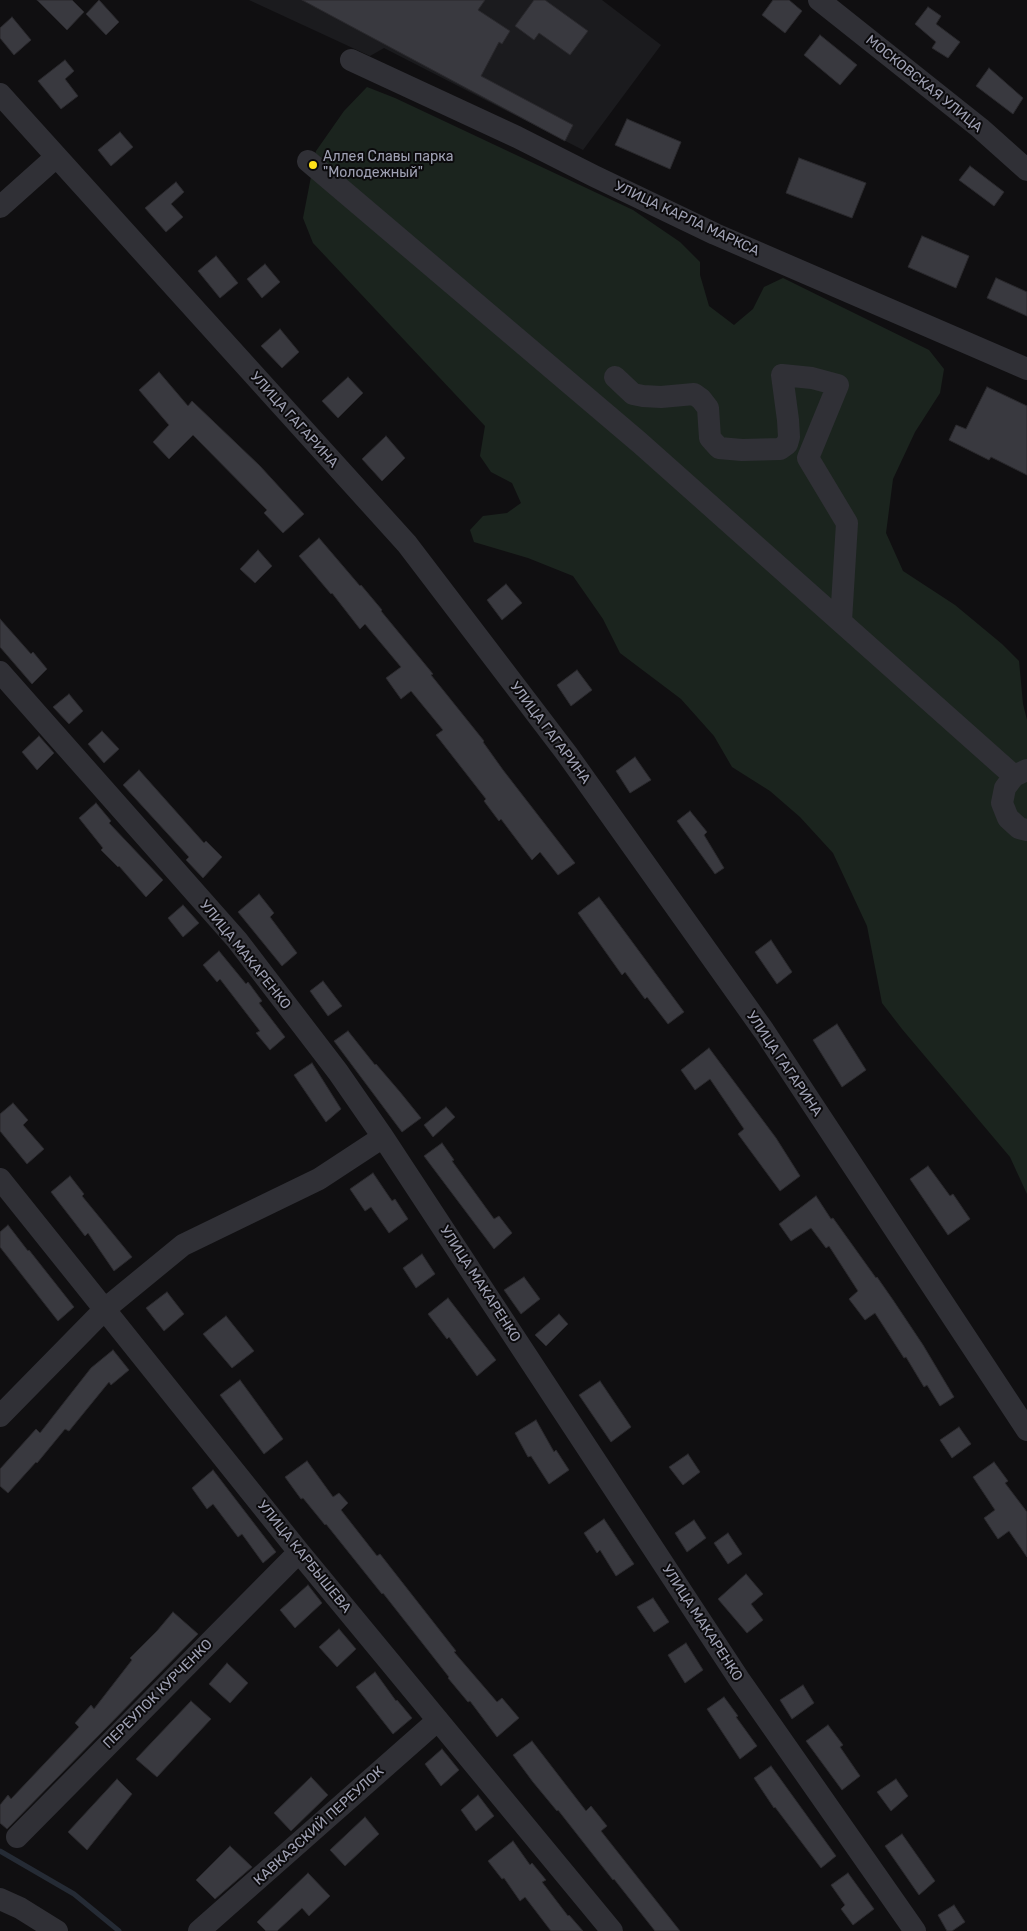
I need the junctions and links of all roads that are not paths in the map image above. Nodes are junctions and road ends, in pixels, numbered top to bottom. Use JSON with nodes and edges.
{"nodes":[{"id":1,"x":819,"y":0,"type":"edge"},
{"id":2,"x":351,"y":60,"type":"dead end"},
{"id":3,"x":0,"y":94,"type":"edge"},
{"id":4,"x":56,"y":157,"type":"junction"},
{"id":5,"x":308,"y":162,"type":"dead end"},
{"id":6,"x":1027,"y":170,"type":"edge"},
{"id":7,"x":0,"y":206,"type":"edge"},
{"id":8,"x":1027,"y":370,"type":"edge"},
{"id":9,"x":615,"y":377,"type":"dead end"},
{"id":10,"x":841,"y":621,"type":"junction"},
{"id":11,"x":0,"y":672,"type":"edge"},
{"id":12,"x":1020,"y":773,"type":"edge"},
{"id":13,"x":1027,"y":830,"type":"edge"},
{"id":14,"x":383,"y":1137,"type":"junction"},
{"id":15,"x":0,"y":1179,"type":"edge"},
{"id":16,"x":105,"y":1309,"type":"junction"},
{"id":17,"x":0,"y":1416,"type":"edge"},
{"id":18,"x":1027,"y":1430,"type":"edge"},
{"id":19,"x":299,"y":1552,"type":"junction"},
{"id":20,"x":438,"y":1720,"type":"junction"},
{"id":21,"x":16,"y":1837,"type":"dead end"},
{"id":22,"x":0,"y":1899,"type":"edge"},
{"id":23,"x":57,"y":1931,"type":"edge"},
{"id":24,"x":200,"y":1931,"type":"edge"},
{"id":25,"x":612,"y":1931,"type":"edge"},
{"id":26,"x":914,"y":1931,"type":"edge"}],
"edges":[{"from":1,"to":6,"type":"street","name":"МОСКОВСКАЯ УЛИЦА"},
{"from":2,"to":8,"type":"street","name":"УЛИЦА КАРЛА МАРКСА"},
{"from":3,"to":4,"type":"street","name":"УЛИЦА ГАГАРИНА"},
{"from":4,"to":7,"type":"street"},
{"from":4,"to":18,"type":"street","name":"УЛИЦА ГАГАРИНА"},
{"from":5,"to":10,"type":"street"},
{"from":9,"to":10,"type":"street"},
{"from":10,"to":12,"type":"street"},
{"from":11,"to":14,"type":"street","name":"УЛИЦА МАКАРЕНКО"},
{"from":12,"to":13,"type":"street"},
{"from":14,"to":16,"type":"street"},
{"from":14,"to":26,"type":"street","name":"УЛИЦА МАКАРЕНКО"},
{"from":15,"to":16,"type":"street","name":"УЛИЦА КАРБЫШЕВА"},
{"from":16,"to":17,"type":"street"},
{"from":16,"to":19,"type":"street","name":"УЛИЦА КАРБЫШЕВА"},
{"from":19,"to":20,"type":"street","name":"УЛИЦА КАРБЫШЕВА"},
{"from":19,"to":21,"type":"street","name":"ПЕРЕУЛОК КУРЧЕНКО"},
{"from":20,"to":24,"type":"street","name":"КАВКАЗСКИЙ ПЕРЕУЛОК"},
{"from":20,"to":25,"type":"street","name":"УЛИЦА КАРБЫШЕВА"},
{"from":22,"to":23,"type":"street"}]}
